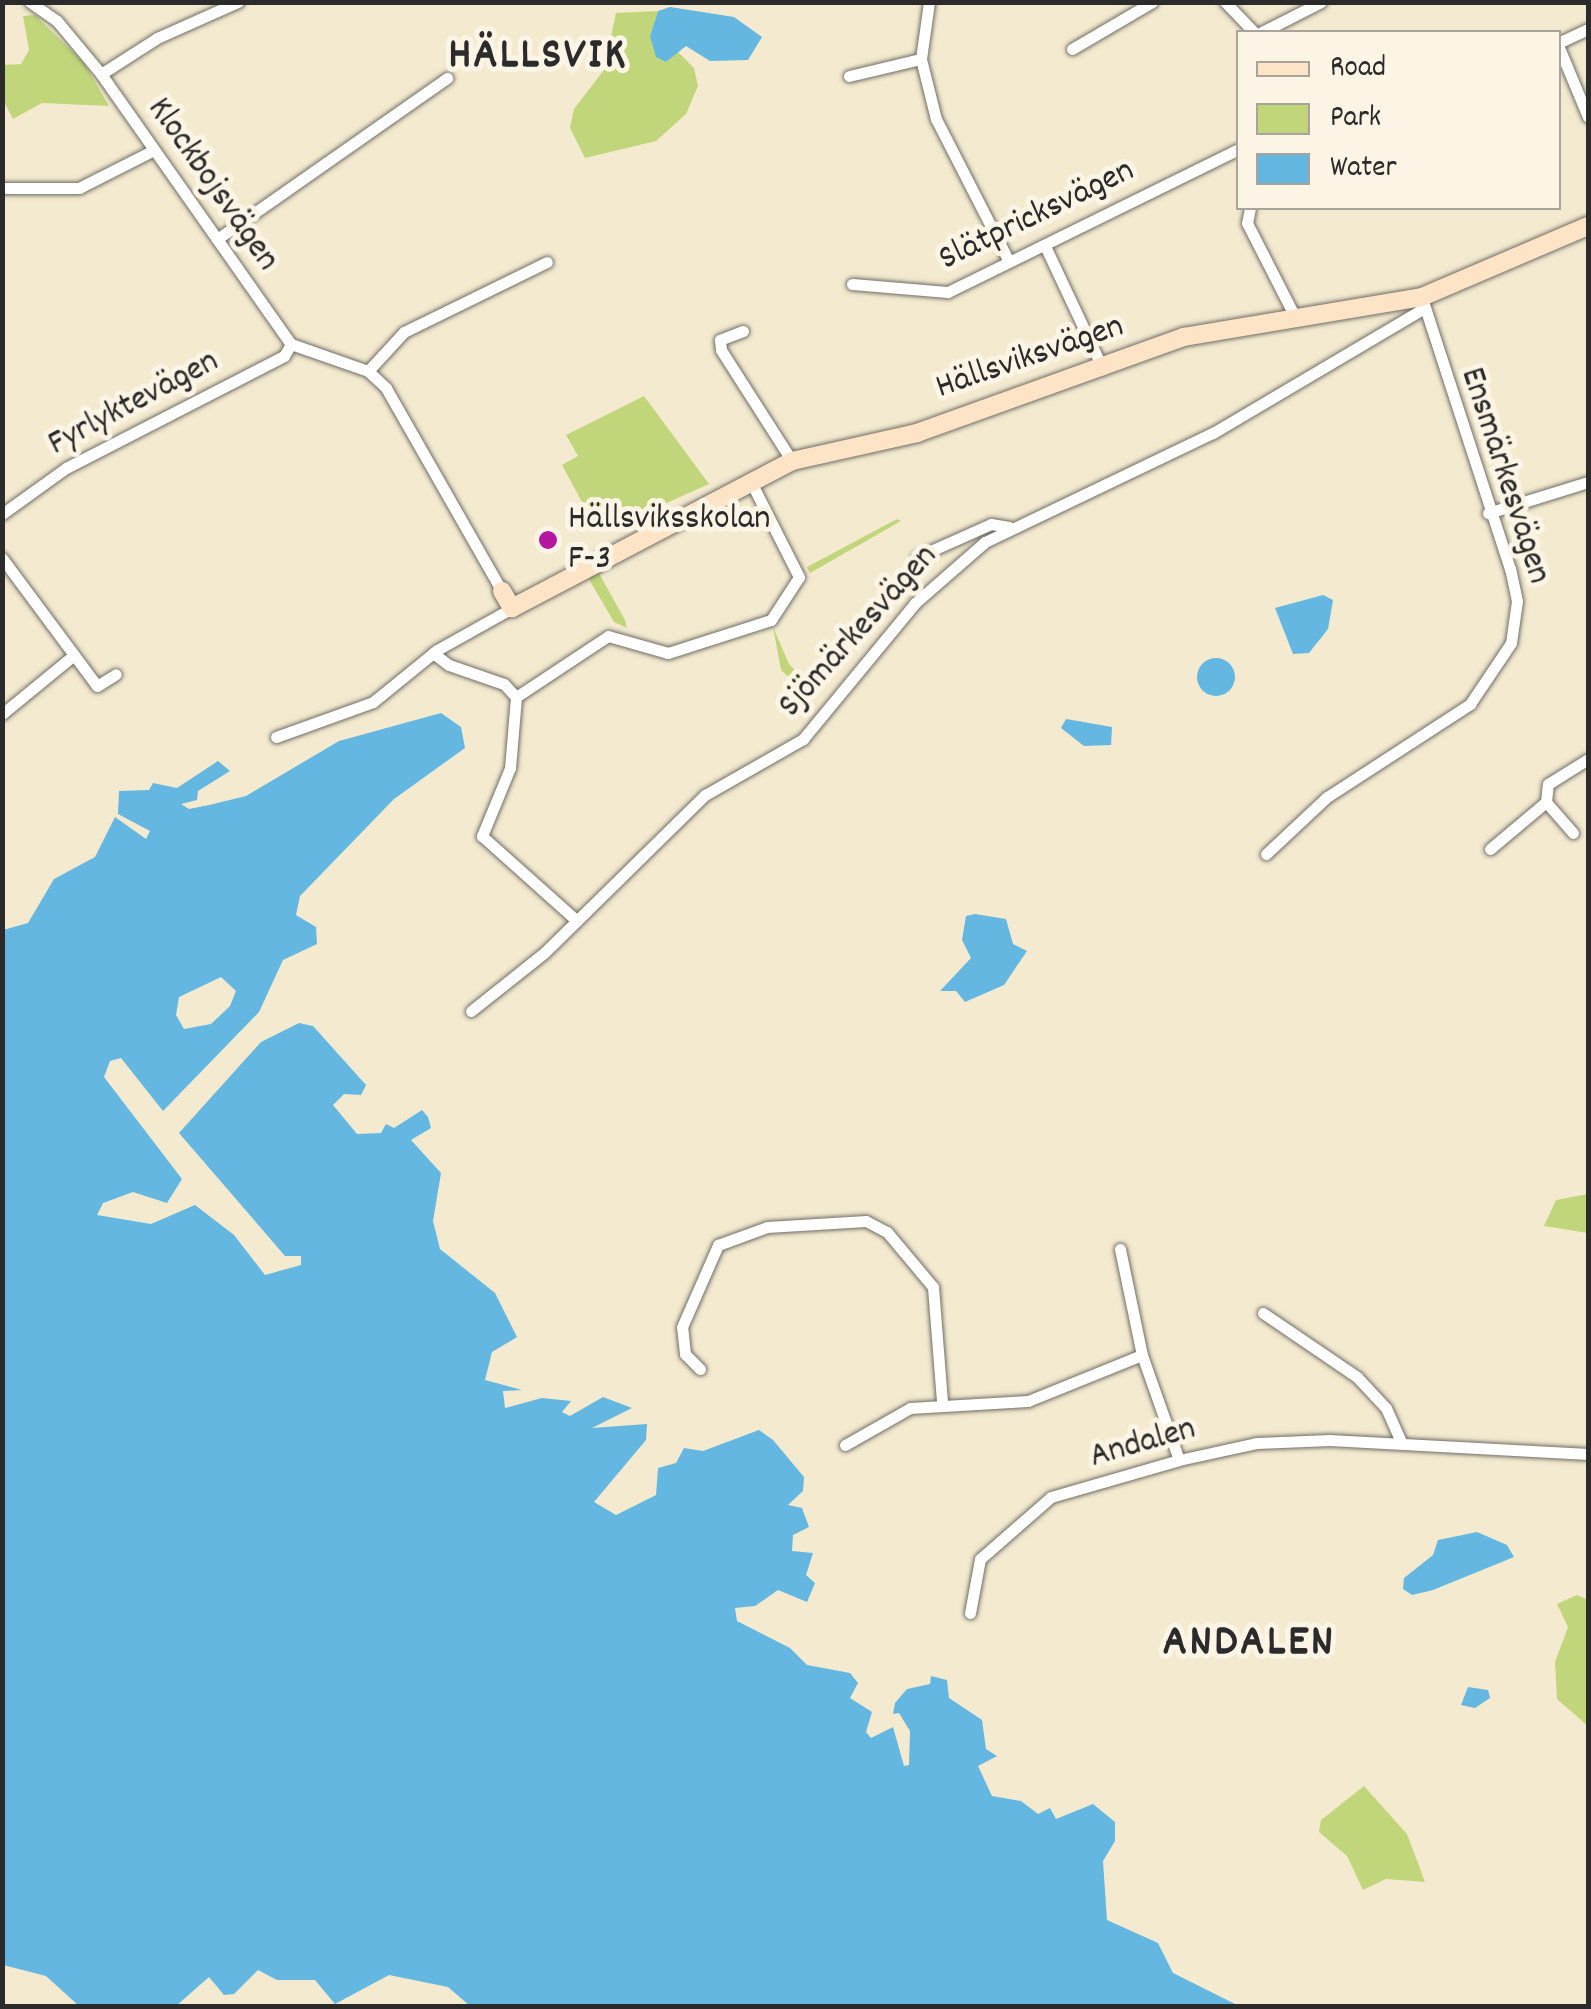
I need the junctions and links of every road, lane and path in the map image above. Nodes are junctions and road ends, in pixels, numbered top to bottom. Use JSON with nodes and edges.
{"nodes":[{"id":1,"x":30,"y":2,"type":"edge"},
{"id":2,"x":238,"y":2,"type":"edge"},
{"id":3,"x":929,"y":2,"type":"edge"},
{"id":4,"x":1152,"y":2,"type":"edge"},
{"id":5,"x":1225,"y":2,"type":"edge"},
{"id":6,"x":1321,"y":2,"type":"edge"},
{"id":7,"x":1588,"y":29,"type":"edge"},
{"id":8,"x":1256,"y":30,"type":"edge"},
{"id":9,"x":1262,"y":30,"type":"edge"},
{"id":10,"x":1561,"y":42,"type":"edge"},
{"id":11,"x":1072,"y":49,"type":"dead end"},
{"id":12,"x":1561,"y":51,"type":"edge"},
{"id":13,"x":921,"y":59,"type":"junction"},
{"id":14,"x":101,"y":74,"type":"junction"},
{"id":15,"x":849,"y":76,"type":"dead end"},
{"id":16,"x":446,"y":78,"type":"dead end"},
{"id":17,"x":1588,"y":117,"type":"edge"},
{"id":18,"x":1236,"y":150,"type":"edge"},
{"id":19,"x":152,"y":151,"type":"junction"},
{"id":20,"x":2,"y":188,"type":"edge"},
{"id":21,"x":1249,"y":210,"type":"edge"},
{"id":22,"x":1588,"y":226,"type":"edge"},
{"id":23,"x":217,"y":239,"type":"junction"},
{"id":24,"x":1045,"y":246,"type":"junction"},
{"id":25,"x":1008,"y":260,"type":"junction"},
{"id":26,"x":547,"y":262,"type":"dead end"},
{"id":27,"x":852,"y":284,"type":"dead end"},
{"id":28,"x":1423,"y":302,"type":"junction"},
{"id":29,"x":1294,"y":315,"type":"junction"},
{"id":30,"x":743,"y":330,"type":"dead end"},
{"id":31,"x":291,"y":344,"type":"junction"},
{"id":32,"x":1103,"y":370,"type":"junction"},
{"id":33,"x":368,"y":371,"type":"junction"},
{"id":34,"x":792,"y":461,"type":"junction"},
{"id":35,"x":750,"y":480,"type":"junction"},
{"id":36,"x":1588,"y":482,"type":"edge"},
{"id":37,"x":1488,"y":513,"type":"junction"},
{"id":38,"x":2,"y":514,"type":"edge"},
{"id":39,"x":1009,"y":527,"type":"junction"},
{"id":40,"x":917,"y":557,"type":"dead end"},
{"id":41,"x":2,"y":558,"type":"edge"},
{"id":42,"x":502,"y":591,"type":"joint"},
{"id":43,"x":512,"y":608,"type":"junction"},
{"id":44,"x":433,"y":653,"type":"junction"},
{"id":45,"x":74,"y":655,"type":"junction"},
{"id":46,"x":116,"y":674,"type":"dead end"},
{"id":47,"x":516,"y":697,"type":"junction"},
{"id":48,"x":2,"y":714,"type":"edge"},
{"id":49,"x":276,"y":737,"type":"dead end"},
{"id":50,"x":1588,"y":759,"type":"edge"},
{"id":51,"x":1546,"y":802,"type":"junction"},
{"id":52,"x":1573,"y":833,"type":"dead end"},
{"id":53,"x":1490,"y":850,"type":"dead end"},
{"id":54,"x":1266,"y":854,"type":"dead end"},
{"id":55,"x":576,"y":922,"type":"junction"},
{"id":56,"x":471,"y":1012,"type":"dead end"},
{"id":57,"x":1120,"y":1249,"type":"dead end"},
{"id":58,"x":1264,"y":1313,"type":"dead end"},
{"id":59,"x":1142,"y":1355,"type":"junction"},
{"id":60,"x":700,"y":1369,"type":"dead end"},
{"id":61,"x":942,"y":1402,"type":"junction"},
{"id":62,"x":1400,"y":1440,"type":"junction"},
{"id":63,"x":845,"y":1445,"type":"dead end"},
{"id":64,"x":1588,"y":1454,"type":"edge"},
{"id":65,"x":1179,"y":1460,"type":"junction"},
{"id":66,"x":970,"y":1614,"type":"dead end"}],
"edges":[{"from":1,"to":14,"type":"street","name":"Klockbojsvägen"},
{"from":2,"to":14,"type":"street"},
{"from":3,"to":13,"type":"street"},
{"from":4,"to":11,"type":"street"},
{"from":5,"to":8,"type":"street"},
{"from":6,"to":9,"type":"street"},
{"from":7,"to":10,"type":"street"},
{"from":12,"to":17,"type":"street"},
{"from":13,"to":15,"type":"street"},
{"from":13,"to":25,"type":"street"},
{"from":14,"to":19,"type":"street","name":"Klockbojsvägen"},
{"from":16,"to":23,"type":"street"},
{"from":18,"to":24,"type":"street","name":"Slätpricksvägen"},
{"from":19,"to":20,"type":"street"},
{"from":19,"to":23,"type":"street","name":"Klockbojsvägen"},
{"from":21,"to":29,"type":"street"},
{"from":22,"to":28,"type":"street","name":"Hällsviksvägen"},
{"from":23,"to":31,"type":"street","name":"Klockbojsvägen"},
{"from":24,"to":25,"type":"street","name":"Slätpricksvägen"},
{"from":24,"to":32,"type":"street"},
{"from":25,"to":27,"type":"street","name":"Slätpricksvägen"},
{"from":26,"to":33,"type":"street"},
{"from":28,"to":29,"type":"street","name":"Hällsviksvägen"},
{"from":28,"to":37,"type":"street","name":"Ensmärkesvägen"},
{"from":28,"to":39,"type":"street","name":"Sjömärkesvägen"},
{"from":29,"to":32,"type":"street","name":"Hällsviksvägen"},
{"from":30,"to":34,"type":"street"},
{"from":31,"to":33,"type":"street"},
{"from":31,"to":38,"type":"street","name":"Fyrlyktevägen"},
{"from":32,"to":34,"type":"street","name":"Hällsviksvägen"},
{"from":33,"to":42,"type":"street"},
{"from":34,"to":35,"type":"street","name":"Hällsviksvägen"},
{"from":35,"to":43,"type":"street","name":"Hällsviksvägen"},
{"from":35,"to":47,"type":"street"},
{"from":36,"to":37,"type":"street"},
{"from":37,"to":54,"type":"street","name":"Ensmärkesvägen"},
{"from":39,"to":40,"type":"street"},
{"from":39,"to":55,"type":"street","name":"Sjömärkesvägen"},
{"from":41,"to":45,"type":"street"},
{"from":42,"to":43,"type":"street"},
{"from":43,"to":44,"type":"street","name":"Hällsviksvägen"},
{"from":44,"to":47,"type":"street"},
{"from":44,"to":49,"type":"street","name":"Hällsviksvägen"},
{"from":45,"to":46,"type":"street"},
{"from":45,"to":48,"type":"street"},
{"from":47,"to":55,"type":"street"},
{"from":50,"to":51,"type":"street"},
{"from":51,"to":52,"type":"street"},
{"from":51,"to":53,"type":"street"},
{"from":55,"to":56,"type":"street","name":"Sjömärkesvägen"},
{"from":57,"to":59,"type":"street"},
{"from":58,"to":62,"type":"street"},
{"from":59,"to":61,"type":"street"},
{"from":59,"to":65,"type":"street"},
{"from":60,"to":61,"type":"street"},
{"from":61,"to":63,"type":"street"},
{"from":62,"to":64,"type":"street","name":"Andalen"},
{"from":62,"to":65,"type":"street","name":"Andalen"},
{"from":65,"to":66,"type":"street","name":"Andalen"}]}
